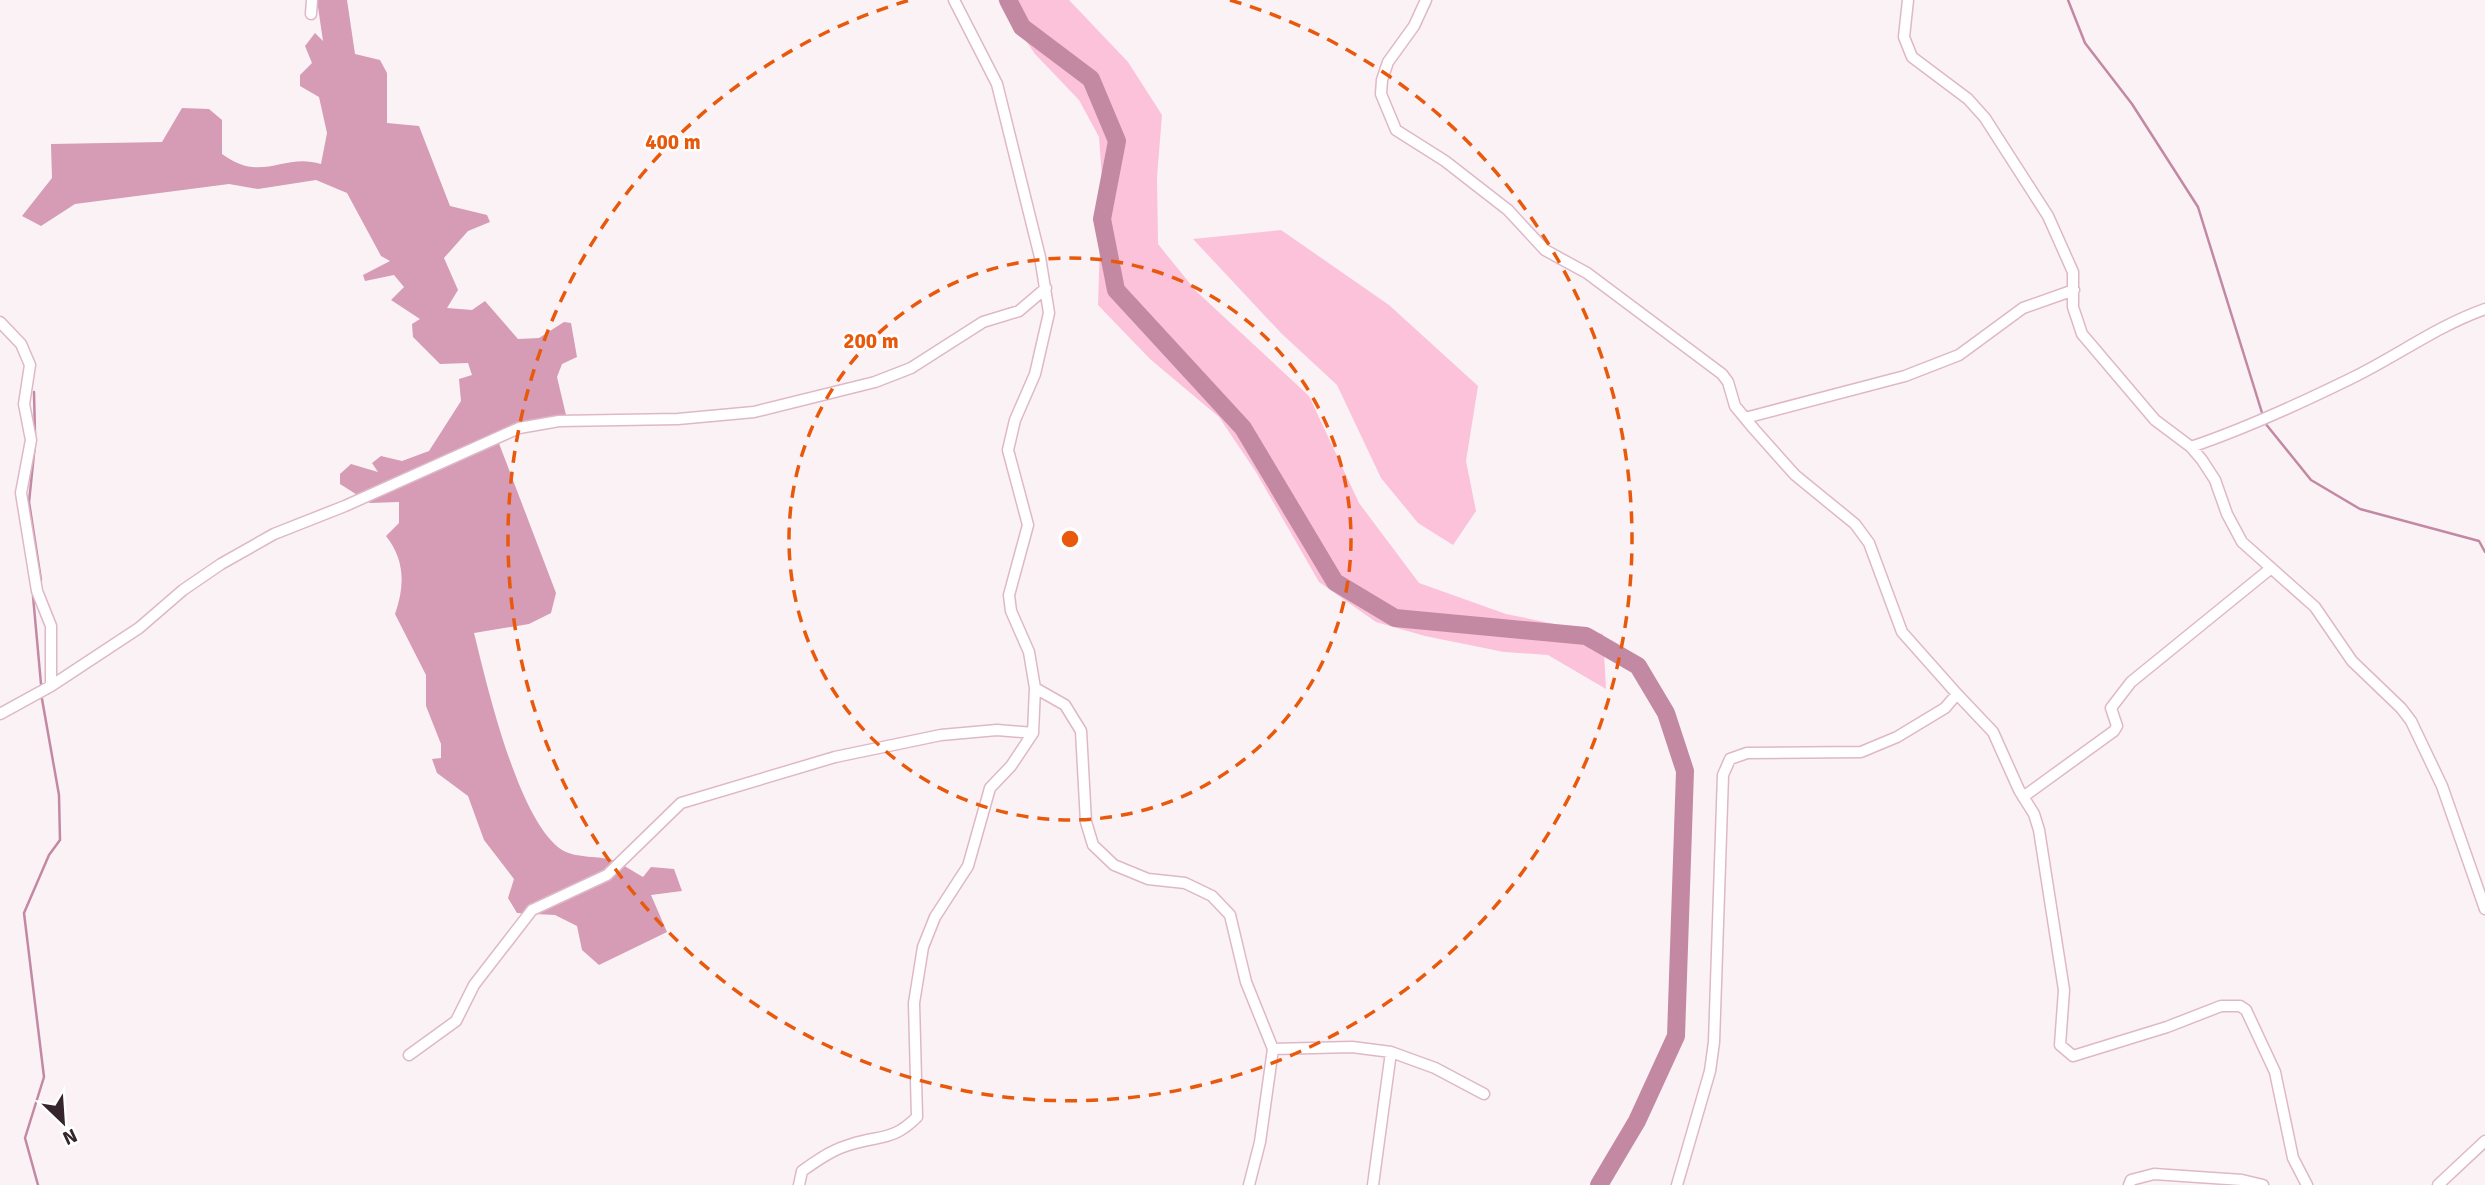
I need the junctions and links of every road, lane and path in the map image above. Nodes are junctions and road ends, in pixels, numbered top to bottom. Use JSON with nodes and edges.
{"nodes":[{"id":1,"x":313,"y":0,"type":"edge"},
{"id":2,"x":954,"y":0,"type":"edge"},
{"id":3,"x":1426,"y":0,"type":"edge"},
{"id":4,"x":1908,"y":0,"type":"edge"},
{"id":5,"x":312,"y":14,"type":"dead end"},
{"id":6,"x":1046,"y":288,"type":"junction"},
{"id":7,"x":2074,"y":290,"type":"junction"},
{"id":8,"x":2485,"y":309,"type":"edge"},
{"id":9,"x":0,"y":322,"type":"edge"},
{"id":10,"x":1745,"y":418,"type":"junction"},
{"id":11,"x":2191,"y":447,"type":"junction"},
{"id":12,"x":2270,"y":569,"type":"junction"},
{"id":13,"x":51,"y":686,"type":"junction"},
{"id":14,"x":1035,"y":688,"type":"junction"},
{"id":15,"x":1956,"y":694,"type":"junction"},
{"id":16,"x":0,"y":714,"type":"edge"},
{"id":17,"x":1033,"y":733,"type":"junction"},
{"id":18,"x":2023,"y":797,"type":"junction"},
{"id":19,"x":2482,"y":886,"type":"edge"},
{"id":20,"x":2485,"y":909,"type":"edge"},
{"id":21,"x":1273,"y":1049,"type":"junction"},
{"id":22,"x":1391,"y":1052,"type":"junction"},
{"id":23,"x":409,"y":1055,"type":"dead end"},
{"id":24,"x":1484,"y":1094,"type":"dead end"},
{"id":25,"x":2485,"y":1141,"type":"edge"},
{"id":26,"x":799,"y":1185,"type":"edge"},
{"id":27,"x":1249,"y":1185,"type":"edge"},
{"id":28,"x":1373,"y":1185,"type":"edge"},
{"id":29,"x":1677,"y":1185,"type":"edge"},
{"id":30,"x":2129,"y":1185,"type":"edge"},
{"id":31,"x":2263,"y":1185,"type":"edge"},
{"id":32,"x":2307,"y":1185,"type":"edge"},
{"id":33,"x":2438,"y":1185,"type":"edge"}],
"edges":[{"from":1,"to":5,"type":"street"},
{"from":2,"to":6,"type":"street"},
{"from":3,"to":10,"type":"street"},
{"from":4,"to":7,"type":"street"},
{"from":6,"to":13,"type":"street"},
{"from":6,"to":14,"type":"street"},
{"from":7,"to":10,"type":"street"},
{"from":7,"to":11,"type":"street"},
{"from":8,"to":11,"type":"street"},
{"from":9,"to":13,"type":"street"},
{"from":10,"to":15,"type":"street"},
{"from":11,"to":12,"type":"street"},
{"from":12,"to":18,"type":"street"},
{"from":12,"to":19,"type":"street"},
{"from":13,"to":16,"type":"street"},
{"from":14,"to":17,"type":"street"},
{"from":14,"to":21,"type":"street"},
{"from":15,"to":18,"type":"street"},
{"from":15,"to":29,"type":"street"},
{"from":17,"to":23,"type":"street"},
{"from":17,"to":26,"type":"street"},
{"from":18,"to":32,"type":"street"},
{"from":19,"to":20,"type":"street"},
{"from":21,"to":22,"type":"street"},
{"from":21,"to":27,"type":"street"},
{"from":22,"to":24,"type":"street"},
{"from":22,"to":28,"type":"street"},
{"from":25,"to":33,"type":"street"},
{"from":30,"to":31,"type":"street"}]}
